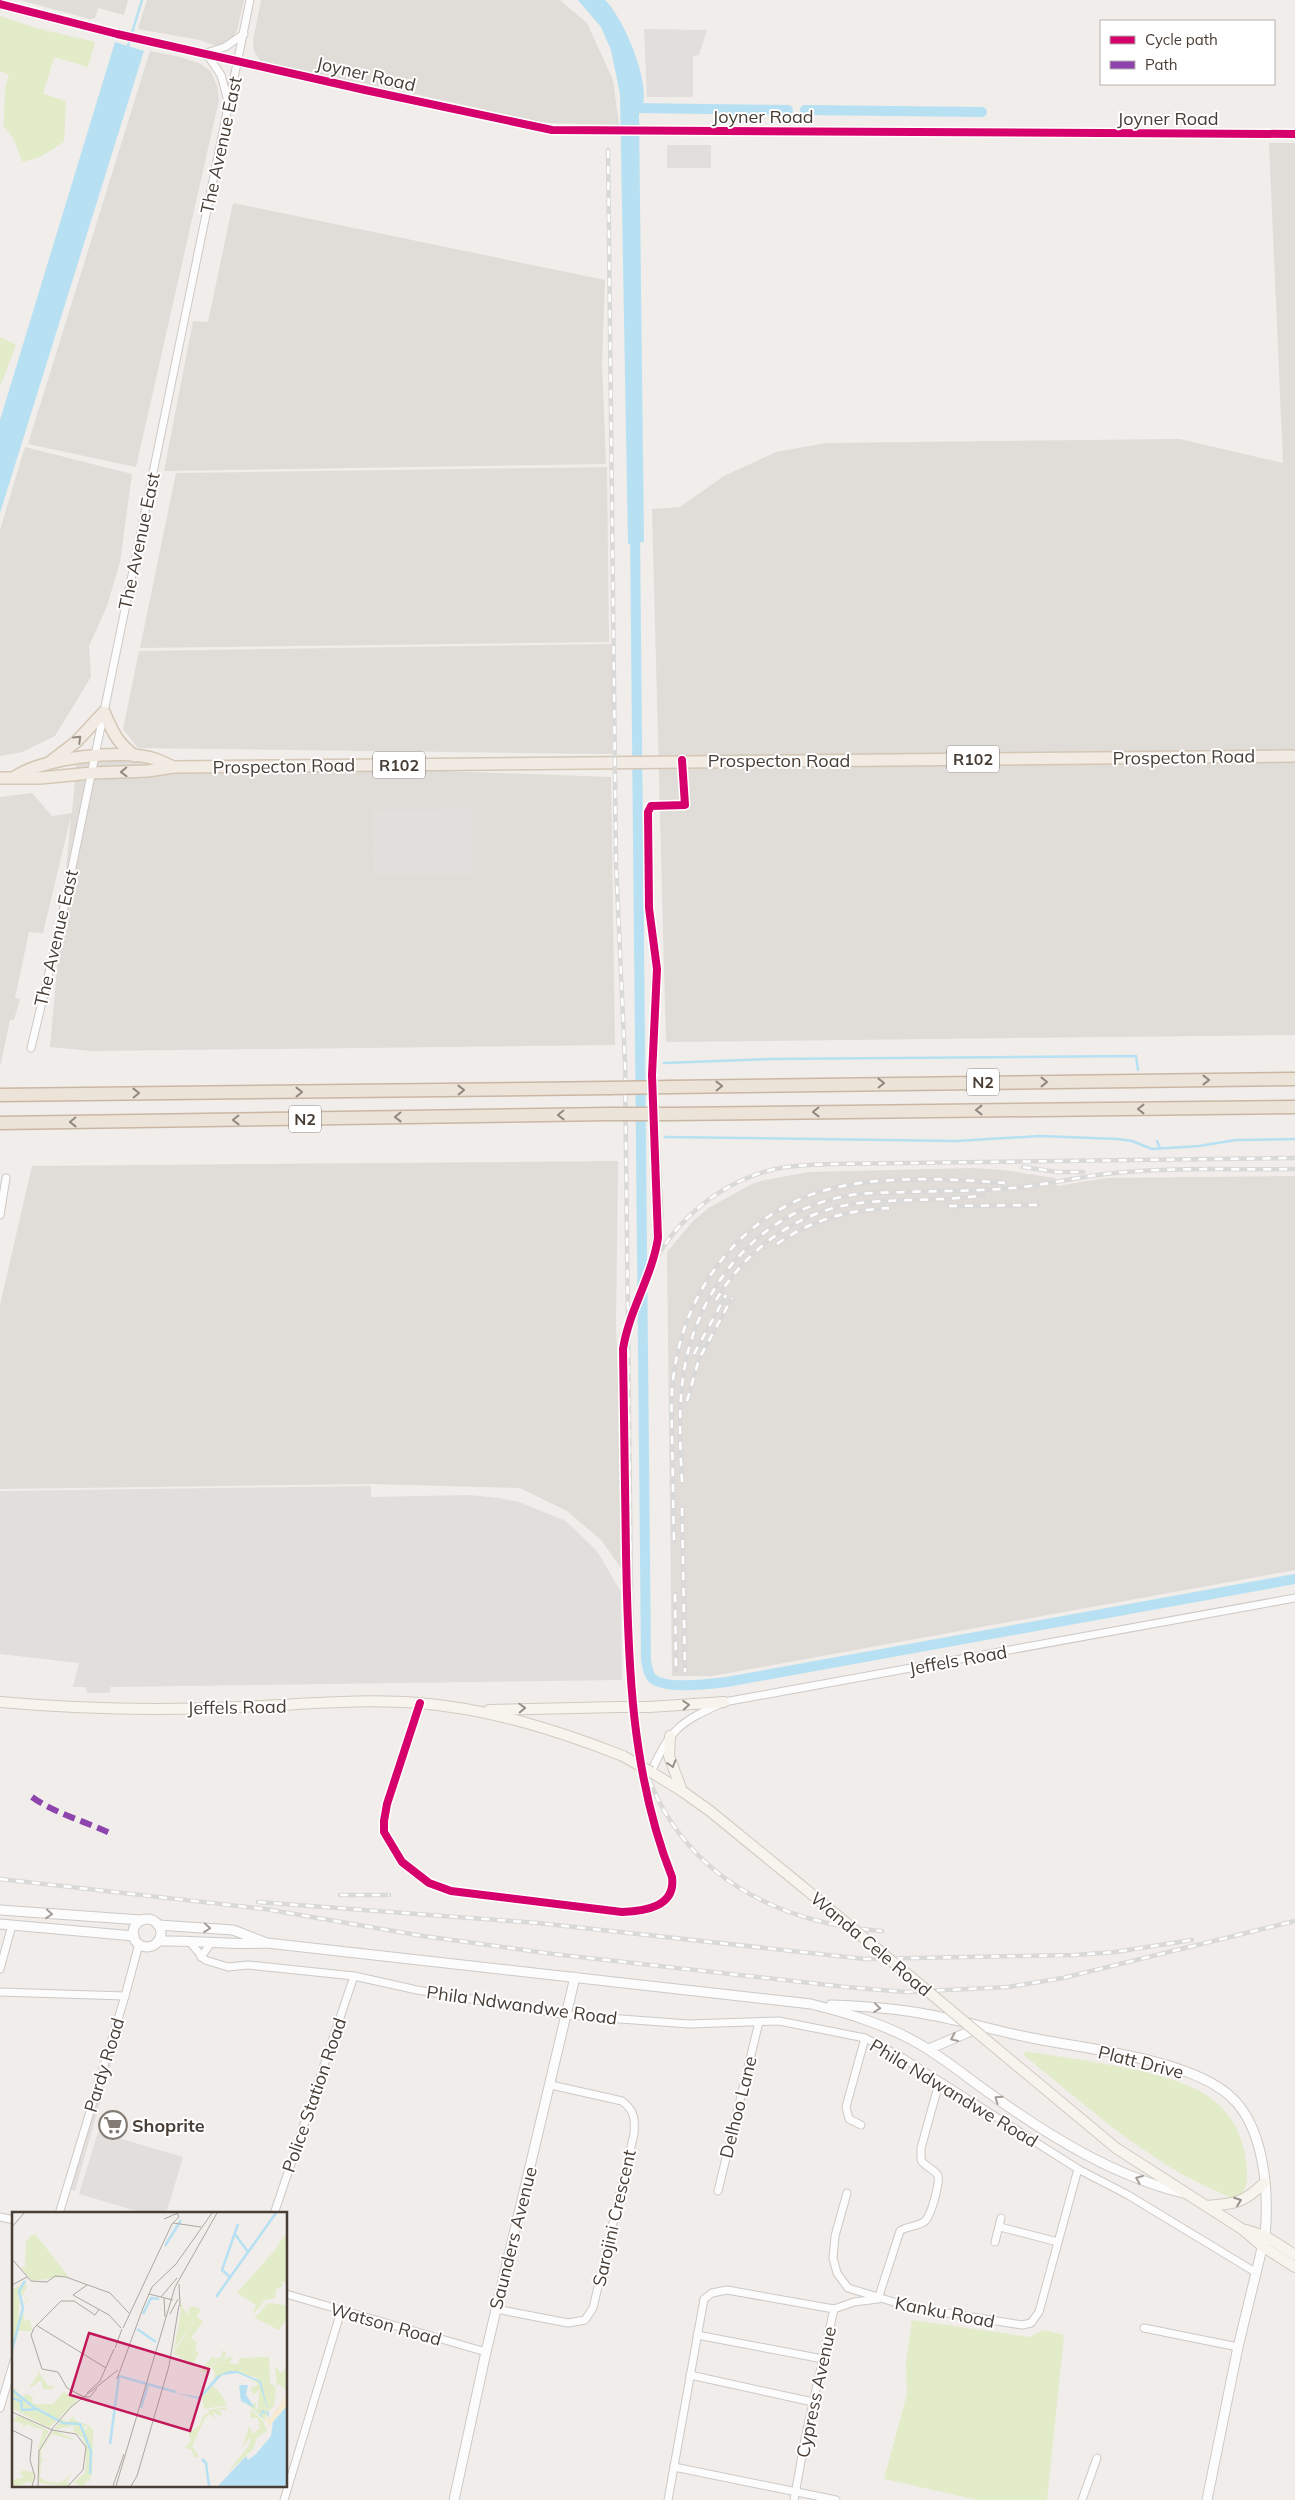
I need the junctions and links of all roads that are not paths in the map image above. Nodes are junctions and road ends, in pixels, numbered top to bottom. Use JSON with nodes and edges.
{"nodes":[{"id":1,"x":250,"y":0,"type":"edge"},
{"id":2,"x":0,"y":4,"type":"edge"},
{"id":3,"x":244,"y":34,"type":"junction"},
{"id":4,"x":206,"y":53,"type":"junction"},
{"id":5,"x":238,"y":60,"type":"junction"},
{"id":6,"x":229,"y":104,"type":"junction"},
{"id":7,"x":1295,"y":134,"type":"edge"},
{"id":8,"x":104,"y":712,"type":"junction"},
{"id":9,"x":95,"y":755,"type":"junction"},
{"id":10,"x":135,"y":756,"type":"junction"},
{"id":11,"x":1295,"y":756,"type":"edge"},
{"id":12,"x":682,"y":760,"type":"junction"},
{"id":13,"x":48,"y":763,"type":"junction"},
{"id":14,"x":173,"y":767,"type":"junction"},
{"id":15,"x":92,"y":773,"type":"junction"},
{"id":16,"x":15,"y":777,"type":"junction"},
{"id":17,"x":0,"y":778,"type":"edge"},
{"id":18,"x":31,"y":1048,"type":"dead end"},
{"id":19,"x":1295,"y":1079,"type":"edge"},
{"id":20,"x":0,"y":1095,"type":"edge"},
{"id":21,"x":1295,"y":1107,"type":"edge"},
{"id":22,"x":0,"y":1123,"type":"edge"},
{"id":23,"x":6,"y":1178,"type":"dead end"},
{"id":24,"x":0,"y":1215,"type":"edge"},
{"id":25,"x":1295,"y":1598,"type":"edge"},
{"id":26,"x":0,"y":1702,"type":"edge"},
{"id":27,"x":724,"y":1702,"type":"junction"},
{"id":28,"x":420,"y":1703,"type":"junction"},
{"id":29,"x":473,"y":1710,"type":"junction"},
{"id":30,"x":670,"y":1736,"type":"junction"},
{"id":31,"x":651,"y":1772,"type":"junction"},
{"id":32,"x":682,"y":1790,"type":"junction"},
{"id":33,"x":0,"y":1910,"type":"edge"},
{"id":34,"x":141,"y":1920,"type":"junction"},
{"id":35,"x":0,"y":1924,"type":"edge"},
{"id":36,"x":12,"y":1925,"type":"junction"},
{"id":37,"x":158,"y":1925,"type":"junction"},
{"id":38,"x":136,"y":1940,"type":"junction"},
{"id":39,"x":189,"y":1941,"type":"junction"},
{"id":40,"x":158,"y":1942,"type":"junction"},
{"id":41,"x":211,"y":1942,"type":"junction"},
{"id":42,"x":267,"y":1943,"type":"junction"},
{"id":43,"x":201,"y":1957,"type":"junction"},
{"id":44,"x":0,"y":1969,"type":"edge"},
{"id":45,"x":354,"y":1976,"type":"junction"},
{"id":46,"x":575,"y":1977,"type":"junction"},
{"id":47,"x":0,"y":1992,"type":"edge"},
{"id":48,"x":125,"y":1996,"type":"junction"},
{"id":49,"x":811,"y":2004,"type":"junction"},
{"id":50,"x":566,"y":2015,"type":"junction"},
{"id":51,"x":759,"y":2022,"type":"junction"},
{"id":52,"x":980,"y":2026,"type":"junction"},
{"id":53,"x":864,"y":2038,"type":"junction"},
{"id":54,"x":929,"y":2049,"type":"junction"},
{"id":55,"x":939,"y":2083,"type":"junction"},
{"id":56,"x":550,"y":2085,"type":"junction"},
{"id":57,"x":861,"y":2125,"type":"dead end"},
{"id":58,"x":1078,"y":2169,"type":"junction"},
{"id":59,"x":1264,"y":2183,"type":"junction"},
{"id":60,"x":718,"y":2191,"type":"dead end"},
{"id":61,"x":847,"y":2193,"type":"dead end"},
{"id":62,"x":1186,"y":2194,"type":"junction"},
{"id":63,"x":1207,"y":2206,"type":"junction"},
{"id":64,"x":60,"y":2212,"type":"edge"},
{"id":65,"x":275,"y":2212,"type":"edge"},
{"id":66,"x":1001,"y":2218,"type":"dead end"},
{"id":67,"x":1000,"y":2227,"type":"junction"},
{"id":68,"x":1242,"y":2229,"type":"junction"},
{"id":69,"x":1265,"y":2236,"type":"junction"},
{"id":70,"x":995,"y":2242,"type":"dead end"},
{"id":71,"x":1058,"y":2242,"type":"junction"},
{"id":72,"x":1262,"y":2246,"type":"junction"},
{"id":73,"x":1295,"y":2256,"type":"edge"},
{"id":74,"x":1295,"y":2267,"type":"edge"},
{"id":75,"x":1255,"y":2272,"type":"junction"},
{"id":76,"x":288,"y":2295,"type":"edge"},
{"id":77,"x":878,"y":2299,"type":"junction"},
{"id":78,"x":496,"y":2309,"type":"junction"},
{"id":79,"x":834,"y":2309,"type":"junction"},
{"id":80,"x":341,"y":2312,"type":"junction"},
{"id":81,"x":1144,"y":2328,"type":"dead end"},
{"id":82,"x":697,"y":2335,"type":"junction"},
{"id":83,"x":1238,"y":2347,"type":"junction"},
{"id":84,"x":486,"y":2352,"type":"junction"},
{"id":85,"x":823,"y":2359,"type":"junction"},
{"id":86,"x":12,"y":2368,"type":"edge"},
{"id":87,"x":690,"y":2375,"type":"junction"},
{"id":88,"x":813,"y":2402,"type":"junction"},
{"id":89,"x":0,"y":2408,"type":"edge"},
{"id":90,"x":1098,"y":2458,"type":"dead end"},
{"id":91,"x":674,"y":2467,"type":"junction"},
{"id":92,"x":288,"y":2487,"type":"edge"},
{"id":93,"x":288,"y":2488,"type":"edge"},
{"id":94,"x":794,"y":2496,"type":"edge"},
{"id":95,"x":284,"y":2500,"type":"edge"},
{"id":96,"x":454,"y":2500,"type":"edge"},
{"id":97,"x":668,"y":2500,"type":"edge"},
{"id":98,"x":836,"y":2500,"type":"edge"},
{"id":99,"x":1082,"y":2500,"type":"edge"},
{"id":100,"x":1207,"y":2500,"type":"edge"}],
"edges":[{"from":1,"to":3,"type":"street","name":"The Avenue East"},
{"from":2,"to":4,"type":"street","name":"Joyner Road"},
{"from":3,"to":4,"type":"street","name":"The Avenue East"},
{"from":3,"to":5,"type":"street","name":"The Avenue East"},
{"from":4,"to":5,"type":"street","name":"Joyner Road"},
{"from":4,"to":6,"type":"street"},
{"from":5,"to":6,"type":"street","name":"The Avenue East"},
{"from":5,"to":7,"type":"street","name":"Joyner Road"},
{"from":6,"to":8,"type":"street","name":"The Avenue East"},
{"from":8,"to":9,"type":"street","name":"The Avenue East"},
{"from":8,"to":10,"type":"main road"},
{"from":13,"to":8,"type":"main road","one_way":true},
{"from":9,"to":10,"type":"main road","number":"R102"},
{"from":9,"to":13,"type":"main road","number":"R102"},
{"from":9,"to":15,"type":"street","name":"The Avenue East"},
{"from":10,"to":14,"type":"main road","number":"R102"},
{"from":11,"to":12,"type":"main road","name":"Prospecton Road","number":"R102"},
{"from":12,"to":14,"type":"main road","name":"Prospecton Road","number":"R102"},
{"from":12,"to":28,"type":"street","bridge":true},
{"from":13,"to":16,"type":"main road","number":"R102"},
{"from":14,"to":15,"type":"main road","number":"R102","one_way":true},
{"from":15,"to":16,"type":"main road","number":"R102"},
{"from":15,"to":18,"type":"street","name":"The Avenue East"},
{"from":16,"to":17,"type":"main road","number":"R102"},
{"from":20,"to":19,"type":"highway","number":"N2","one_way":true,"bridge":true},
{"from":21,"to":22,"type":"highway","number":"N2","one_way":true,"bridge":true},
{"from":23,"to":24,"type":"street"},
{"from":25,"to":27,"type":"street","name":"Jeffels Road"},
{"from":26,"to":28,"type":"main road","name":"Jeffels Road"},
{"from":29,"to":27,"type":"main road","one_way":true,"bridge":true},
{"from":27,"to":30,"type":"street","name":"Jeffels Road"},
{"from":28,"to":29,"type":"main road","name":"Jeffels Road"},
{"from":29,"to":31,"type":"main road","name":"Wanda Cele Road","bridge":true},
{"from":30,"to":31,"type":"street","name":"Jeffels Road"},
{"from":30,"to":32,"type":"main road","one_way":true},
{"from":31,"to":32,"type":"main road","name":"Wanda Cele Road"},
{"from":32,"to":62,"type":"main road","name":"Wanda Cele Road","bridge":true},
{"from":33,"to":34,"type":"street","one_way":true},
{"from":34,"to":37,"type":"street"},
{"from":34,"to":38,"type":"street"},
{"from":35,"to":36,"type":"street"},
{"from":36,"to":38,"type":"street"},
{"from":36,"to":44,"type":"street"},
{"from":37,"to":40,"type":"street"},
{"from":37,"to":42,"type":"street","name":"Phila Ndwandwe Road","one_way":true},
{"from":38,"to":40,"type":"street"},
{"from":38,"to":48,"type":"street","name":"Pardy Road"},
{"from":39,"to":40,"type":"street","name":"Phila Ndwandwe Road"},
{"from":39,"to":41,"type":"street","name":"Phila Ndwandwe Road"},
{"from":39,"to":43,"type":"street"},
{"from":41,"to":42,"type":"street","name":"Phila Ndwandwe Road"},
{"from":41,"to":43,"type":"street"},
{"from":42,"to":46,"type":"street","name":"Phila Ndwandwe Road"},
{"from":43,"to":45,"type":"street","name":"Phila Ndwandwe Road"},
{"from":45,"to":50,"type":"street","name":"Phila Ndwandwe Road"},
{"from":45,"to":65,"type":"street","name":"Police Station Road"},
{"from":46,"to":49,"type":"street","name":"Phila Ndwandwe Road"},
{"from":46,"to":50,"type":"street","name":"Saunders Avenue"},
{"from":47,"to":48,"type":"street"},
{"from":48,"to":64,"type":"street","name":"Pardy Road"},
{"from":49,"to":52,"type":"street","name":"Platt Drive","one_way":true},
{"from":49,"to":54,"type":"street","name":"Phila Ndwandwe Road"},
{"from":50,"to":51,"type":"street","name":"Phila Ndwandwe Road"},
{"from":50,"to":56,"type":"street","name":"Saunders Avenue"},
{"from":51,"to":53,"type":"street","name":"Phila Ndwandwe Road"},
{"from":51,"to":60,"type":"street","name":"Delhoo Lane"},
{"from":52,"to":54,"type":"street","name":"Phila Ndwandwe Road","one_way":true},
{"from":52,"to":59,"type":"street","name":"Platt Drive"},
{"from":53,"to":55,"type":"street","name":"Phila Ndwandwe Road"},
{"from":53,"to":57,"type":"street"},
{"from":62,"to":54,"type":"street","name":"Phila Ndwandwe Road","one_way":true},
{"from":55,"to":58,"type":"street","name":"Phila Ndwandwe Road"},
{"from":55,"to":77,"type":"street"},
{"from":56,"to":78,"type":"street","name":"Saunders Avenue"},
{"from":56,"to":78,"type":"street","name":"Sarojini Crescent"},
{"from":58,"to":71,"type":"street"},
{"from":58,"to":75,"type":"street","name":"Phila Ndwandwe Road"},
{"from":63,"to":59,"type":"main road","one_way":true},
{"from":59,"to":69,"type":"street","name":"Platt Drive"},
{"from":61,"to":77,"type":"street","name":"Kanku Road"},
{"from":62,"to":63,"type":"main road","name":"Wanda Cele Road"},
{"from":63,"to":68,"type":"main road","name":"Wanda Cele Road"},
{"from":66,"to":67,"type":"street"},
{"from":67,"to":70,"type":"street"},
{"from":67,"to":71,"type":"street"},
{"from":68,"to":69,"type":"main road","name":"Wanda Cele Road"},
{"from":68,"to":72,"type":"main road","name":"Wanda Cele Road"},
{"from":69,"to":72,"type":"street","name":"Platt Drive"},
{"from":69,"to":73,"type":"main road","name":"Wanda Cele Road"},
{"from":71,"to":77,"type":"street","name":"Kanku Road"},
{"from":72,"to":74,"type":"main road","name":"Wanda Cele Road"},
{"from":72,"to":75,"type":"street","name":"Platt Drive"},
{"from":75,"to":83,"type":"street","name":"Platt Drive"},
{"from":76,"to":80,"type":"street","name":"Watson Road"},
{"from":77,"to":79,"type":"street","name":"Cypress Avenue"},
{"from":78,"to":84,"type":"street","name":"Saunders Avenue"},
{"from":79,"to":82,"type":"street"},
{"from":79,"to":85,"type":"street","name":"Cypress Avenue"},
{"from":80,"to":84,"type":"street","name":"Watson Road"},
{"from":80,"to":92,"type":"street"},
{"from":81,"to":83,"type":"street"},
{"from":82,"to":85,"type":"street"},
{"from":82,"to":87,"type":"street"},
{"from":83,"to":100,"type":"street","name":"Platt Drive"},
{"from":84,"to":96,"type":"street","name":"Saunders Avenue"},
{"from":85,"to":88,"type":"street","name":"Cypress Avenue"},
{"from":86,"to":89,"type":"street"},
{"from":87,"to":88,"type":"street"},
{"from":87,"to":91,"type":"street"},
{"from":88,"to":94,"type":"street","name":"Cypress Avenue"},
{"from":90,"to":99,"type":"street"},
{"from":91,"to":94,"type":"street"},
{"from":91,"to":97,"type":"street"},
{"from":93,"to":95,"type":"street"},
{"from":94,"to":98,"type":"street"}]}
